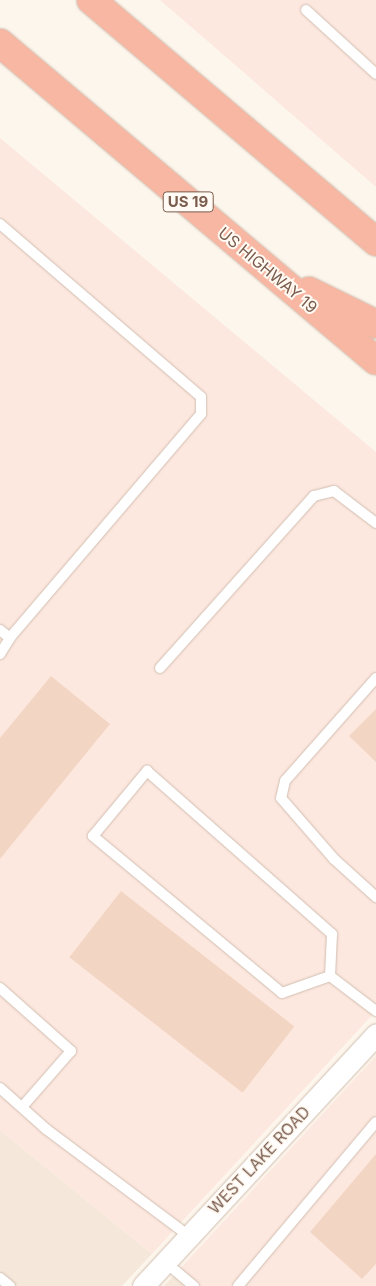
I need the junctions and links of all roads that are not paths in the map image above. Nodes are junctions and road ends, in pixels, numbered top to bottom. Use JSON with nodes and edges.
{"nodes":[{"id":1,"x":91,"y":0,"type":"edge"},
{"id":2,"x":306,"y":10,"type":"dead end"},
{"id":3,"x":0,"y":43,"type":"edge"},
{"id":4,"x":376,"y":74,"type":"edge"},
{"id":5,"x":0,"y":224,"type":"edge"},
{"id":6,"x":370,"y":233,"type":"edge"},
{"id":7,"x":270,"y":272,"type":"junction"},
{"id":8,"x":376,"y":324,"type":"edge"},
{"id":9,"x":376,"y":361,"type":"edge"},
{"id":10,"x":376,"y":523,"type":"edge"},
{"id":11,"x":0,"y":630,"type":"edge"},
{"id":12,"x":10,"y":638,"type":"junction"},
{"id":13,"x":0,"y":654,"type":"edge"},
{"id":14,"x":160,"y":668,"type":"dead end"},
{"id":15,"x":376,"y":678,"type":"edge"},
{"id":16,"x":376,"y":897,"type":"edge"},
{"id":17,"x":330,"y":976,"type":"junction"},
{"id":18,"x":0,"y":988,"type":"edge"},
{"id":19,"x":376,"y":1011,"type":"edge"},
{"id":20,"x":376,"y":1034,"type":"edge"},
{"id":21,"x":0,"y":1088,"type":"edge"},
{"id":22,"x":22,"y":1107,"type":"junction"},
{"id":23,"x":376,"y":1122,"type":"edge"},
{"id":24,"x":188,"y":1236,"type":"junction"},
{"id":25,"x":165,"y":1262,"type":"junction"},
{"id":26,"x":0,"y":1278,"type":"edge"},
{"id":27,"x":10,"y":1286,"type":"edge"},
{"id":28,"x":143,"y":1286,"type":"edge"},
{"id":29,"x":194,"y":1286,"type":"edge"},
{"id":30,"x":238,"y":1286,"type":"edge"}],
"edges":[{"from":1,"to":6,"type":"highway"},
{"from":2,"to":4,"type":"lane"},
{"from":3,"to":7,"type":"highway","name":"US HIGHWAY 19","number":"US 19"},
{"from":5,"to":12,"type":"lane"},
{"from":7,"to":8,"type":"highway"},
{"from":7,"to":9,"type":"highway","name":"US HIGHWAY 19","number":"US 19"},
{"from":10,"to":14,"type":"lane"},
{"from":11,"to":12,"type":"lane"},
{"from":12,"to":13,"type":"lane"},
{"from":15,"to":16,"type":"lane"},
{"from":17,"to":17,"type":"lane"},
{"from":17,"to":19,"type":"lane"},
{"from":18,"to":22,"type":"lane"},
{"from":20,"to":24,"type":"street","name":"WEST LAKE ROAD"},
{"from":21,"to":22,"type":"lane"},
{"from":22,"to":24,"type":"lane"},
{"from":23,"to":30,"type":"lane"},
{"from":24,"to":25,"type":"street","name":"WEST LAKE ROAD"},
{"from":25,"to":28,"type":"street","name":"WEST LAKE ROAD"},
{"from":25,"to":29,"type":"lane"},
{"from":26,"to":27,"type":"lane"}]}
